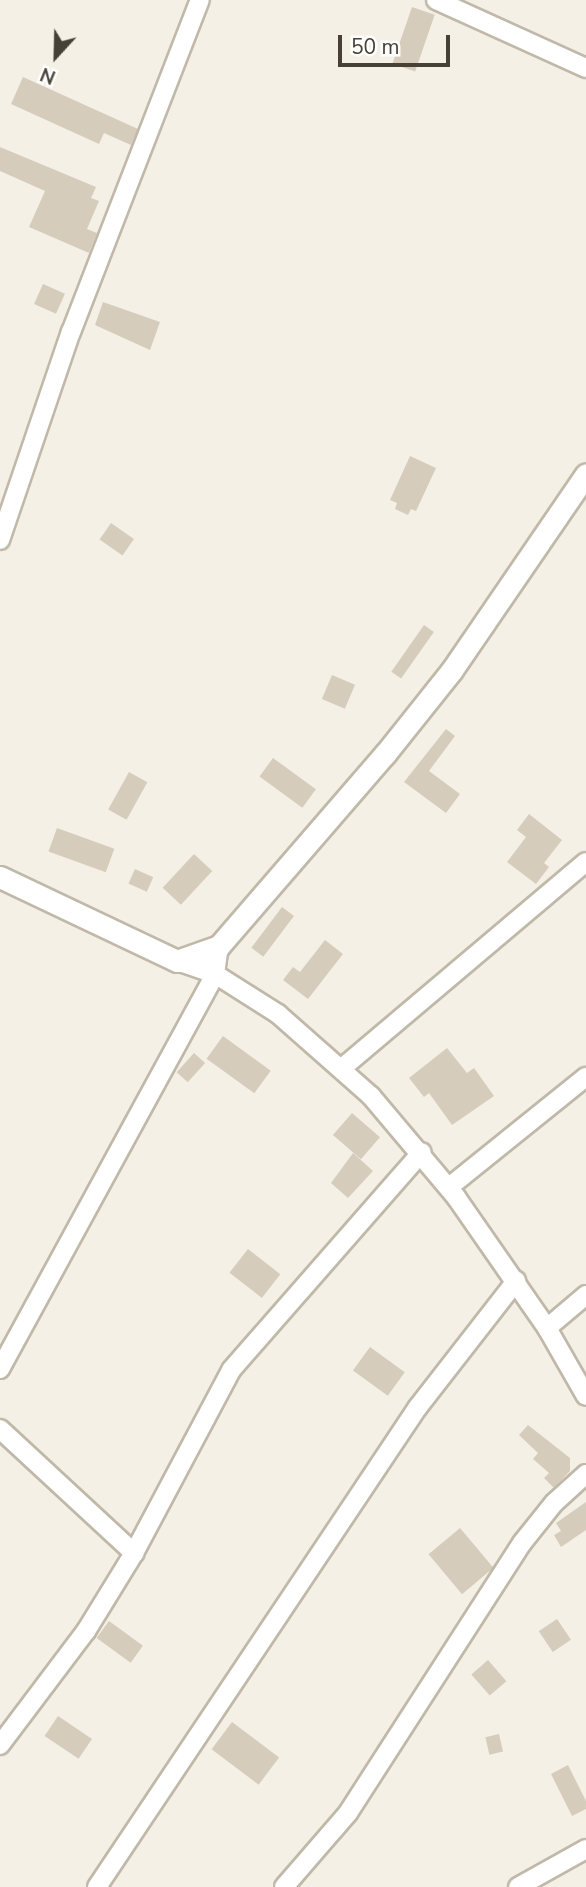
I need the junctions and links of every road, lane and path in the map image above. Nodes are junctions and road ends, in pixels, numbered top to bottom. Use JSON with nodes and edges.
{"nodes":[{"id":1,"x":200,"y":0,"type":"edge"},
{"id":2,"x":436,"y":0,"type":"edge"},
{"id":3,"x":586,"y":68,"type":"edge"},
{"id":4,"x":586,"y":474,"type":"edge"},
{"id":5,"x":0,"y":540,"type":"edge"},
{"id":6,"x":586,"y":862,"type":"edge"},
{"id":7,"x":0,"y":877,"type":"edge"},
{"id":8,"x":219,"y":946,"type":"junction"},
{"id":9,"x":177,"y":961,"type":"junction"},
{"id":10,"x":215,"y":974,"type":"junction"},
{"id":11,"x":342,"y":1068,"type":"junction"},
{"id":12,"x":586,"y":1077,"type":"edge"},
{"id":13,"x":422,"y":1152,"type":"junction"},
{"id":14,"x":449,"y":1187,"type":"junction"},
{"id":15,"x":516,"y":1281,"type":"junction"},
{"id":16,"x":586,"y":1295,"type":"edge"},
{"id":17,"x":547,"y":1328,"type":"junction"},
{"id":18,"x":0,"y":1369,"type":"edge"},
{"id":19,"x":586,"y":1396,"type":"edge"},
{"id":20,"x":0,"y":1429,"type":"edge"},
{"id":21,"x":586,"y":1475,"type":"edge"},
{"id":22,"x":134,"y":1553,"type":"junction"},
{"id":23,"x":0,"y":1745,"type":"edge"},
{"id":24,"x":586,"y":1849,"type":"edge"},
{"id":25,"x":97,"y":1887,"type":"edge"},
{"id":26,"x":284,"y":1887,"type":"edge"},
{"id":27,"x":518,"y":1887,"type":"edge"}],
"edges":[{"from":1,"to":5,"type":"street"},
{"from":2,"to":3,"type":"street"},
{"from":4,"to":8,"type":"street"},
{"from":6,"to":11,"type":"street"},
{"from":7,"to":9,"type":"street"},
{"from":8,"to":9,"type":"street"},
{"from":8,"to":10,"type":"street"},
{"from":9,"to":10,"type":"street"},
{"from":10,"to":11,"type":"street"},
{"from":10,"to":18,"type":"street"},
{"from":11,"to":13,"type":"street"},
{"from":12,"to":14,"type":"street"},
{"from":13,"to":14,"type":"street"},
{"from":13,"to":22,"type":"street"},
{"from":14,"to":15,"type":"street"},
{"from":15,"to":17,"type":"street"},
{"from":15,"to":25,"type":"street"},
{"from":16,"to":17,"type":"street"},
{"from":17,"to":19,"type":"street"},
{"from":20,"to":22,"type":"street"},
{"from":21,"to":26,"type":"street"},
{"from":22,"to":23,"type":"street"},
{"from":24,"to":27,"type":"street"}]}
